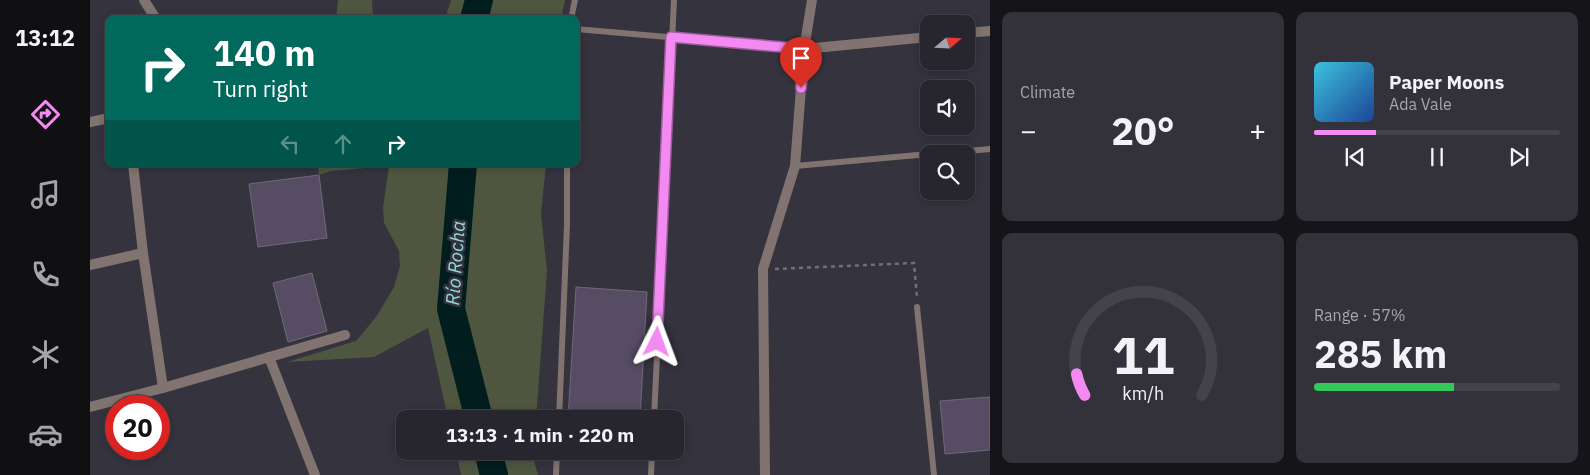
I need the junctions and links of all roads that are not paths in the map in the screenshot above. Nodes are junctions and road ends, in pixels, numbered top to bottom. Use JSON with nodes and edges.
{"nodes":[{"id":1,"x":144,"y":0,"type":"edge"},
{"id":2,"x":575,"y":0,"type":"edge"},
{"id":3,"x":674,"y":0,"type":"edge"},
{"id":4,"x":812,"y":0,"type":"edge"},
{"id":5,"x":153,"y":15,"type":"edge"},
{"id":6,"x":572,"y":15,"type":"edge"},
{"id":7,"x":580,"y":30,"type":"edge"},
{"id":8,"x":990,"y":31,"type":"edge"},
{"id":9,"x":975,"y":32,"type":"edge"},
{"id":10,"x":671,"y":37,"type":"junction"},
{"id":11,"x":920,"y":38,"type":"edge"},
{"id":12,"x":804,"y":49,"type":"junction"},
{"id":13,"x":105,"y":119,"type":"edge"},
{"id":14,"x":90,"y":122,"type":"edge"},
{"id":15,"x":990,"y":149,"type":"edge"},
{"id":16,"x":975,"y":150,"type":"edge"},
{"id":17,"x":920,"y":155,"type":"edge"},
{"id":18,"x":795,"y":166,"type":"junction"},
{"id":19,"x":133,"y":167,"type":"edge"},
{"id":20,"x":568,"y":167,"type":"edge"},
{"id":21,"x":143,"y":253,"type":"junction"},
{"id":22,"x":90,"y":265,"type":"edge"},
{"id":23,"x":917,"y":307,"type":"road end"},
{"id":24,"x":344,"y":335,"type":"dead end"},
{"id":25,"x":269,"y":358,"type":"junction"},
{"id":26,"x":163,"y":388,"type":"junction"},
{"id":27,"x":90,"y":407,"type":"edge"},
{"id":28,"x":559,"y":410,"type":"edge"},
{"id":29,"x":654,"y":410,"type":"edge"},
{"id":30,"x":557,"y":460,"type":"edge"},
{"id":31,"x":652,"y":460,"type":"edge"},
{"id":32,"x":315,"y":475,"type":"edge"},
{"id":33,"x":556,"y":475,"type":"edge"},
{"id":34,"x":651,"y":475,"type":"edge"},
{"id":35,"x":765,"y":475,"type":"edge"},
{"id":36,"x":934,"y":475,"type":"edge"}],
"edges":[{"from":1,"to":5,"type":"street"},
{"from":2,"to":6,"type":"lane"},
{"from":3,"to":10,"type":"lane"},
{"from":4,"to":12,"type":"street"},
{"from":7,"to":10,"type":"lane"},
{"from":8,"to":9,"type":"street"},
{"from":10,"to":12,"type":"lane"},
{"from":10,"to":29,"type":"lane"},
{"from":11,"to":12,"type":"street"},
{"from":12,"to":18,"type":"street"},
{"from":13,"to":14,"type":"street"},
{"from":15,"to":16,"type":"lane"},
{"from":17,"to":18,"type":"lane"},
{"from":18,"to":35,"type":"street"},
{"from":19,"to":21,"type":"street"},
{"from":20,"to":28,"type":"lane"},
{"from":21,"to":22,"type":"street"},
{"from":21,"to":26,"type":"street"},
{"from":23,"to":36,"type":"lane"},
{"from":24,"to":25,"type":"street"},
{"from":25,"to":26,"type":"street"},
{"from":25,"to":32,"type":"street"},
{"from":26,"to":27,"type":"street"},
{"from":30,"to":33,"type":"lane"},
{"from":31,"to":34,"type":"lane"}]}
